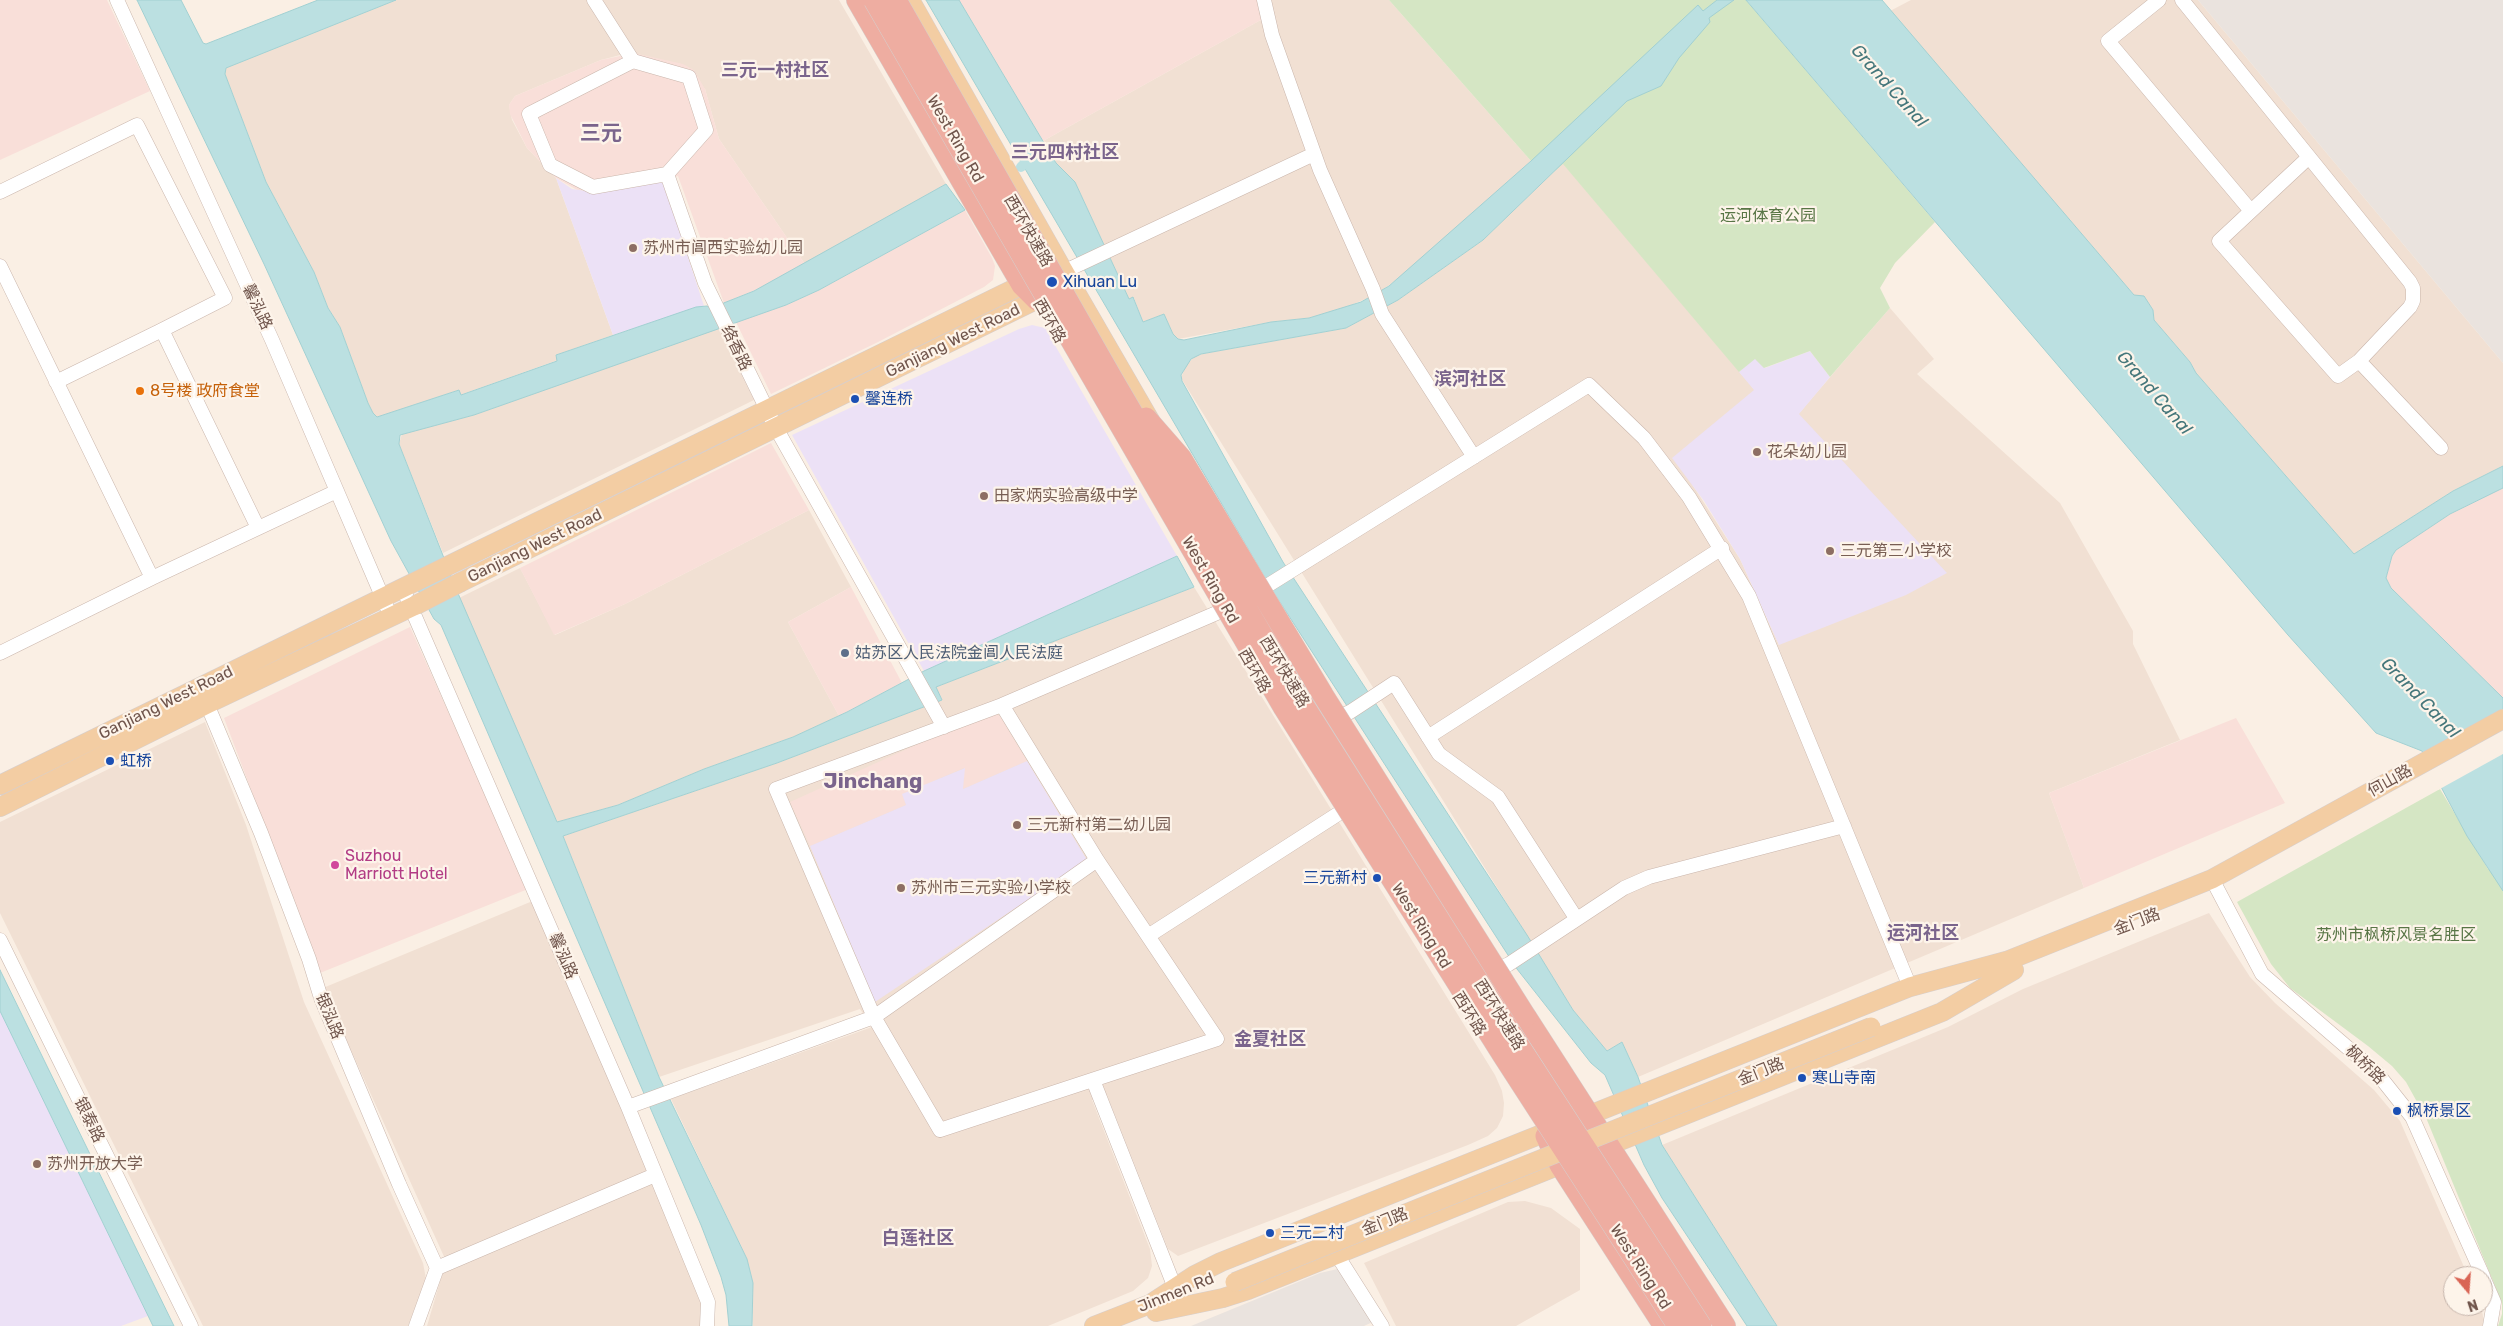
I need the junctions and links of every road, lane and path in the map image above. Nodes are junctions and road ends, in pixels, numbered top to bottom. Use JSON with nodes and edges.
{"nodes":[{"id":1,"x":117,"y":0,"type":"edge"},
{"id":2,"x":594,"y":0,"type":"edge"},
{"id":3,"x":857,"y":0,"type":"edge"},
{"id":4,"x":864,"y":0,"type":"edge"},
{"id":5,"x":874,"y":0,"type":"edge"},
{"id":6,"x":896,"y":0,"type":"edge"},
{"id":7,"x":910,"y":0,"type":"edge"},
{"id":8,"x":1264,"y":0,"type":"edge"},
{"id":9,"x":2159,"y":0,"type":"edge"},
{"id":10,"x":2182,"y":0,"type":"edge"},
{"id":11,"x":633,"y":61,"type":"junction"},
{"id":12,"x":1314,"y":154,"type":"junction"},
{"id":13,"x":2309,"y":157,"type":"junction"},
{"id":14,"x":667,"y":174,"type":"junction"},
{"id":15,"x":0,"y":192,"type":"edge"},
{"id":16,"x":2251,"y":211,"type":"junction"},
{"id":17,"x":0,"y":266,"type":"edge"},
{"id":18,"x":1068,"y":271,"type":"junction"},
{"id":19,"x":1036,"y":287,"type":"junction"},
{"id":20,"x":162,"y":330,"type":"junction"},
{"id":21,"x":2359,"y":361,"type":"junction"},
{"id":22,"x":1113,"y":380,"type":"junction"},
{"id":23,"x":56,"y":382,"type":"junction"},
{"id":24,"x":767,"y":410,"type":"junction"},
{"id":25,"x":776,"y":428,"type":"junction"},
{"id":26,"x":2441,"y":448,"type":"dead end"},
{"id":27,"x":680,"y":453,"type":"junction"},
{"id":28,"x":1474,"y":457,"type":"junction"},
{"id":29,"x":1176,"y":465,"type":"junction"},
{"id":30,"x":689,"y":470,"type":"junction"},
{"id":31,"x":337,"y":491,"type":"junction"},
{"id":32,"x":258,"y":528,"type":"junction"},
{"id":33,"x":1722,"y":548,"type":"junction"},
{"id":34,"x":152,"y":578,"type":"junction"},
{"id":35,"x":404,"y":589,"type":"junction"},
{"id":36,"x":1259,"y":591,"type":"junction"},
{"id":37,"x":383,"y":599,"type":"junction"},
{"id":38,"x":414,"y":606,"type":"junction"},
{"id":39,"x":1220,"y":613,"type":"junction"},
{"id":40,"x":391,"y":617,"type":"junction"},
{"id":41,"x":0,"y":653,"type":"edge"},
{"id":42,"x":207,"y":704,"type":"junction"},
{"id":43,"x":1002,"y":705,"type":"junction"},
{"id":44,"x":2503,"y":719,"type":"edge"},
{"id":45,"x":1328,"y":721,"type":"junction"},
{"id":46,"x":944,"y":727,"type":"junction"},
{"id":47,"x":2503,"y":732,"type":"edge"},
{"id":48,"x":1428,"y":737,"type":"junction"},
{"id":49,"x":1295,"y":740,"type":"junction"},
{"id":50,"x":0,"y":785,"type":"edge"},
{"id":51,"x":0,"y":806,"type":"edge"},
{"id":52,"x":1341,"y":812,"type":"junction"},
{"id":53,"x":1844,"y":826,"type":"junction"},
{"id":54,"x":2281,"y":848,"type":"junction"},
{"id":55,"x":1097,"y":860,"type":"junction"},
{"id":56,"x":2214,"y":884,"type":"junction"},
{"id":57,"x":1576,"y":918,"type":"junction"},
{"id":58,"x":1148,"y":936,"type":"junction"},
{"id":59,"x":0,"y":940,"type":"edge"},
{"id":60,"x":2012,"y":965,"type":"junction"},
{"id":61,"x":1488,"y":974,"type":"junction"},
{"id":62,"x":1910,"y":987,"type":"junction"},
{"id":63,"x":1456,"y":993,"type":"junction"},
{"id":64,"x":874,"y":1018,"type":"junction"},
{"id":65,"x":1093,"y":1080,"type":"junction"},
{"id":66,"x":634,"y":1105,"type":"junction"},
{"id":67,"x":1585,"y":1117,"type":"junction"},
{"id":68,"x":1545,"y":1133,"type":"junction"},
{"id":69,"x":1612,"y":1144,"type":"junction"},
{"id":70,"x":1562,"y":1164,"type":"junction"},
{"id":71,"x":655,"y":1175,"type":"junction"},
{"id":72,"x":1336,"y":1255,"type":"junction"},
{"id":73,"x":2479,"y":1266,"type":"edge"},
{"id":74,"x":437,"y":1268,"type":"junction"},
{"id":75,"x":1233,"y":1276,"type":"joint"},
{"id":76,"x":1175,"y":1288,"type":"junction"},
{"id":77,"x":2498,"y":1299,"type":"edge"},
{"id":78,"x":1154,"y":1307,"type":"junction"},
{"id":79,"x":191,"y":1326,"type":"edge"},
{"id":80,"x":416,"y":1326,"type":"edge"},
{"id":81,"x":707,"y":1326,"type":"edge"},
{"id":82,"x":1094,"y":1326,"type":"edge"},
{"id":83,"x":1119,"y":1326,"type":"edge"},
{"id":84,"x":1382,"y":1326,"type":"edge"},
{"id":85,"x":1664,"y":1326,"type":"edge"},
{"id":86,"x":1669,"y":1326,"type":"edge"},
{"id":87,"x":1678,"y":1326,"type":"edge"},
{"id":88,"x":1701,"y":1326,"type":"edge"},
{"id":89,"x":1714,"y":1326,"type":"edge"},
{"id":90,"x":1726,"y":1326,"type":"edge"},
{"id":91,"x":2490,"y":1326,"type":"edge"}],
"edges":[{"from":1,"to":31,"type":"street","name":"馨泓路"},
{"from":2,"to":11,"type":"street"},
{"from":3,"to":19,"type":"highway"},
{"from":4,"to":19,"type":"main road","name":"西环路"},
{"from":5,"to":87,"type":"highway","name":"West Ring Rd","bridge":true},
{"from":6,"to":22,"type":"highway","name":"西环快速路","bridge":true},
{"from":7,"to":18,"type":"main road"},
{"from":8,"to":12,"type":"street"},
{"from":9,"to":16,"type":"street"},
{"from":10,"to":13,"type":"street"},
{"from":11,"to":14,"type":"street"},
{"from":11,"to":14,"type":"street"},
{"from":12,"to":18,"type":"street"},
{"from":12,"to":28,"type":"street"},
{"from":13,"to":16,"type":"street"},
{"from":13,"to":21,"type":"street"},
{"from":14,"to":24,"type":"street","name":"络香路"},
{"from":15,"to":20,"type":"street"},
{"from":16,"to":21,"type":"street"},
{"from":17,"to":23,"type":"street"},
{"from":18,"to":19,"type":"main road","name":"Ganjiang West Road"},
{"from":18,"to":29,"type":"main road"},
{"from":19,"to":24,"type":"main road","name":"Ganjiang West Road"},
{"from":19,"to":25,"type":"main road","name":"Ganjiang West Road"},
{"from":19,"to":29,"type":"main road"},
{"from":19,"to":39,"type":"main road","name":"西环路"},
{"from":20,"to":23,"type":"street"},
{"from":20,"to":32,"type":"street"},
{"from":21,"to":26,"type":"street"},
{"from":22,"to":67,"type":"highway","bridge":true},
{"from":22,"to":88,"type":"highway","name":"西环快速路","bridge":true},
{"from":23,"to":34,"type":"street"},
{"from":24,"to":25,"type":"street","name":"络香路"},
{"from":24,"to":27,"type":"main road","name":"Ganjiang West Road"},
{"from":25,"to":30,"type":"main road","name":"Ganjiang West Road"},
{"from":25,"to":46,"type":"street","name":"络香路"},
{"from":27,"to":30,"type":"main road"},
{"from":27,"to":35,"type":"main road","name":"Ganjiang West Road"},
{"from":28,"to":33,"type":"street"},
{"from":28,"to":36,"type":"street"},
{"from":29,"to":36,"type":"main road"},
{"from":30,"to":38,"type":"main road","name":"Ganjiang West Road","bridge":true},
{"from":31,"to":32,"type":"street"},
{"from":31,"to":37,"type":"street","name":"馨泓路"},
{"from":32,"to":34,"type":"street"},
{"from":33,"to":48,"type":"street"},
{"from":33,"to":53,"type":"street"},
{"from":34,"to":41,"type":"street"},
{"from":35,"to":37,"type":"main road","name":"Ganjiang West Road"},
{"from":35,"to":38,"type":"street","name":"馨泓路"},
{"from":36,"to":39,"type":"street"},
{"from":36,"to":45,"type":"main road"},
{"from":37,"to":40,"type":"street","name":"馨泓路"},
{"from":37,"to":50,"type":"main road","name":"Ganjiang West Road"},
{"from":38,"to":40,"type":"main road","name":"Ganjiang West Road"},
{"from":38,"to":66,"type":"street","name":"馨泓路"},
{"from":39,"to":43,"type":"street"},
{"from":39,"to":49,"type":"main road","name":"西环路"},
{"from":40,"to":42,"type":"main road","name":"Ganjiang West Road"},
{"from":42,"to":51,"type":"main road","name":"Ganjiang West Road"},
{"from":42,"to":74,"type":"street","name":"银泓路"},
{"from":43,"to":46,"type":"street"},
{"from":43,"to":55,"type":"street"},
{"from":44,"to":54,"type":"main road","name":"何山路"},
{"from":45,"to":48,"type":"street"},
{"from":45,"to":49,"type":"street"},
{"from":45,"to":61,"type":"main road"},
{"from":46,"to":64,"type":"street"},
{"from":47,"to":54,"type":"main road","name":"何山路"},
{"from":48,"to":57,"type":"street"},
{"from":49,"to":52,"type":"main road","name":"西环路"},
{"from":52,"to":58,"type":"street"},
{"from":52,"to":63,"type":"main road","name":"西环路"},
{"from":53,"to":57,"type":"street"},
{"from":53,"to":62,"type":"street"},
{"from":54,"to":56,"type":"main road","name":"金门路"},
{"from":55,"to":58,"type":"street"},
{"from":55,"to":64,"type":"street"},
{"from":56,"to":60,"type":"main road","name":"金门路"},
{"from":56,"to":73,"type":"street","name":"枫桥路"},
{"from":57,"to":61,"type":"street"},
{"from":58,"to":65,"type":"street"},
{"from":59,"to":79,"type":"street","name":"银泰路"},
{"from":60,"to":62,"type":"main road"},
{"from":60,"to":69,"type":"main road"},
{"from":60,"to":75,"type":"main road","name":"金门路","bridge":true},
{"from":61,"to":63,"type":"street"},
{"from":61,"to":67,"type":"main road"},
{"from":62,"to":67,"type":"main road"},
{"from":63,"to":68,"type":"main road","name":"西环路"},
{"from":64,"to":65,"type":"street"},
{"from":64,"to":66,"type":"street"},
{"from":65,"to":76,"type":"street"},
{"from":66,"to":71,"type":"street","name":"馨泓路"},
{"from":67,"to":68,"type":"main road"},
{"from":67,"to":69,"type":"highway"},
{"from":68,"to":70,"type":"highway"},
{"from":68,"to":76,"type":"main road"},
{"from":69,"to":70,"type":"main road"},
{"from":69,"to":89,"type":"main road"},
{"from":69,"to":90,"type":"highway"},
{"from":70,"to":72,"type":"main road"},
{"from":70,"to":85,"type":"highway"},
{"from":70,"to":86,"type":"main road"},
{"from":71,"to":74,"type":"street"},
{"from":71,"to":81,"type":"street","name":"馨泓路"},
{"from":72,"to":78,"type":"main road"},
{"from":72,"to":84,"type":"street"},
{"from":74,"to":80,"type":"street"},
{"from":75,"to":78,"type":"main road","name":"Jinmen Rd"},
{"from":76,"to":78,"type":"main road"},
{"from":77,"to":91,"type":"street","name":"枫桥路"},
{"from":78,"to":82,"type":"main road","name":"Jinmen Rd"},
{"from":78,"to":83,"type":"main road","name":"Jinmen Rd"}]}
